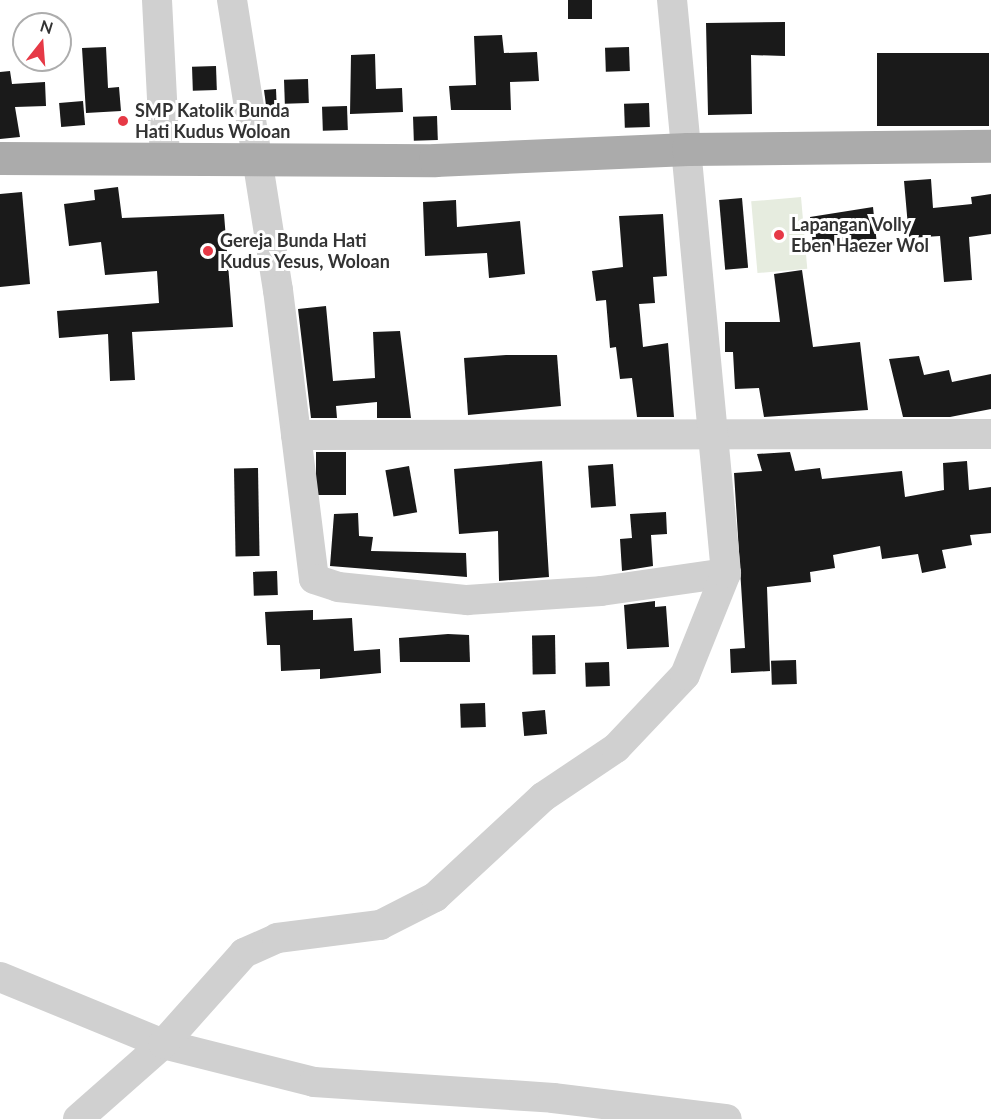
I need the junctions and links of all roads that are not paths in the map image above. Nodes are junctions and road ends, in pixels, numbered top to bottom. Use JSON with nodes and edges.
{"nodes":[{"id":1,"x":157,"y":0,"type":"edge"},
{"id":2,"x":232,"y":0,"type":"edge"},
{"id":3,"x":672,"y":0,"type":"edge"},
{"id":4,"x":991,"y":146,"type":"edge"},
{"id":5,"x":688,"y":149,"type":"junction"},
{"id":6,"x":256,"y":156,"type":"junction"},
{"id":7,"x":165,"y":157,"type":"junction"},
{"id":8,"x":0,"y":158,"type":"edge"},
{"id":9,"x":717,"y":433,"type":"junction"},
{"id":10,"x":991,"y":434,"type":"edge"},
{"id":11,"x":296,"y":435,"type":"junction"},
{"id":12,"x":726,"y":573,"type":"junction"},
{"id":13,"x":0,"y":977,"type":"edge"},
{"id":14,"x":163,"y":1044,"type":"junction"},
{"id":15,"x":78,"y":1119,"type":"edge"},
{"id":16,"x":727,"y":1119,"type":"edge"}],
"edges":[{"from":1,"to":7,"type":"street"},
{"from":2,"to":6,"type":"street"},
{"from":3,"to":5,"type":"street"},
{"from":4,"to":5,"type":"main road"},
{"from":5,"to":6,"type":"main road"},
{"from":5,"to":9,"type":"street"},
{"from":6,"to":7,"type":"main road"},
{"from":6,"to":11,"type":"street"},
{"from":7,"to":8,"type":"main road"},
{"from":9,"to":10,"type":"street"},
{"from":9,"to":11,"type":"street"},
{"from":9,"to":12,"type":"street"},
{"from":11,"to":12,"type":"street"},
{"from":12,"to":14,"type":"street"},
{"from":13,"to":14,"type":"street"},
{"from":14,"to":15,"type":"street"},
{"from":14,"to":16,"type":"street"}]}
